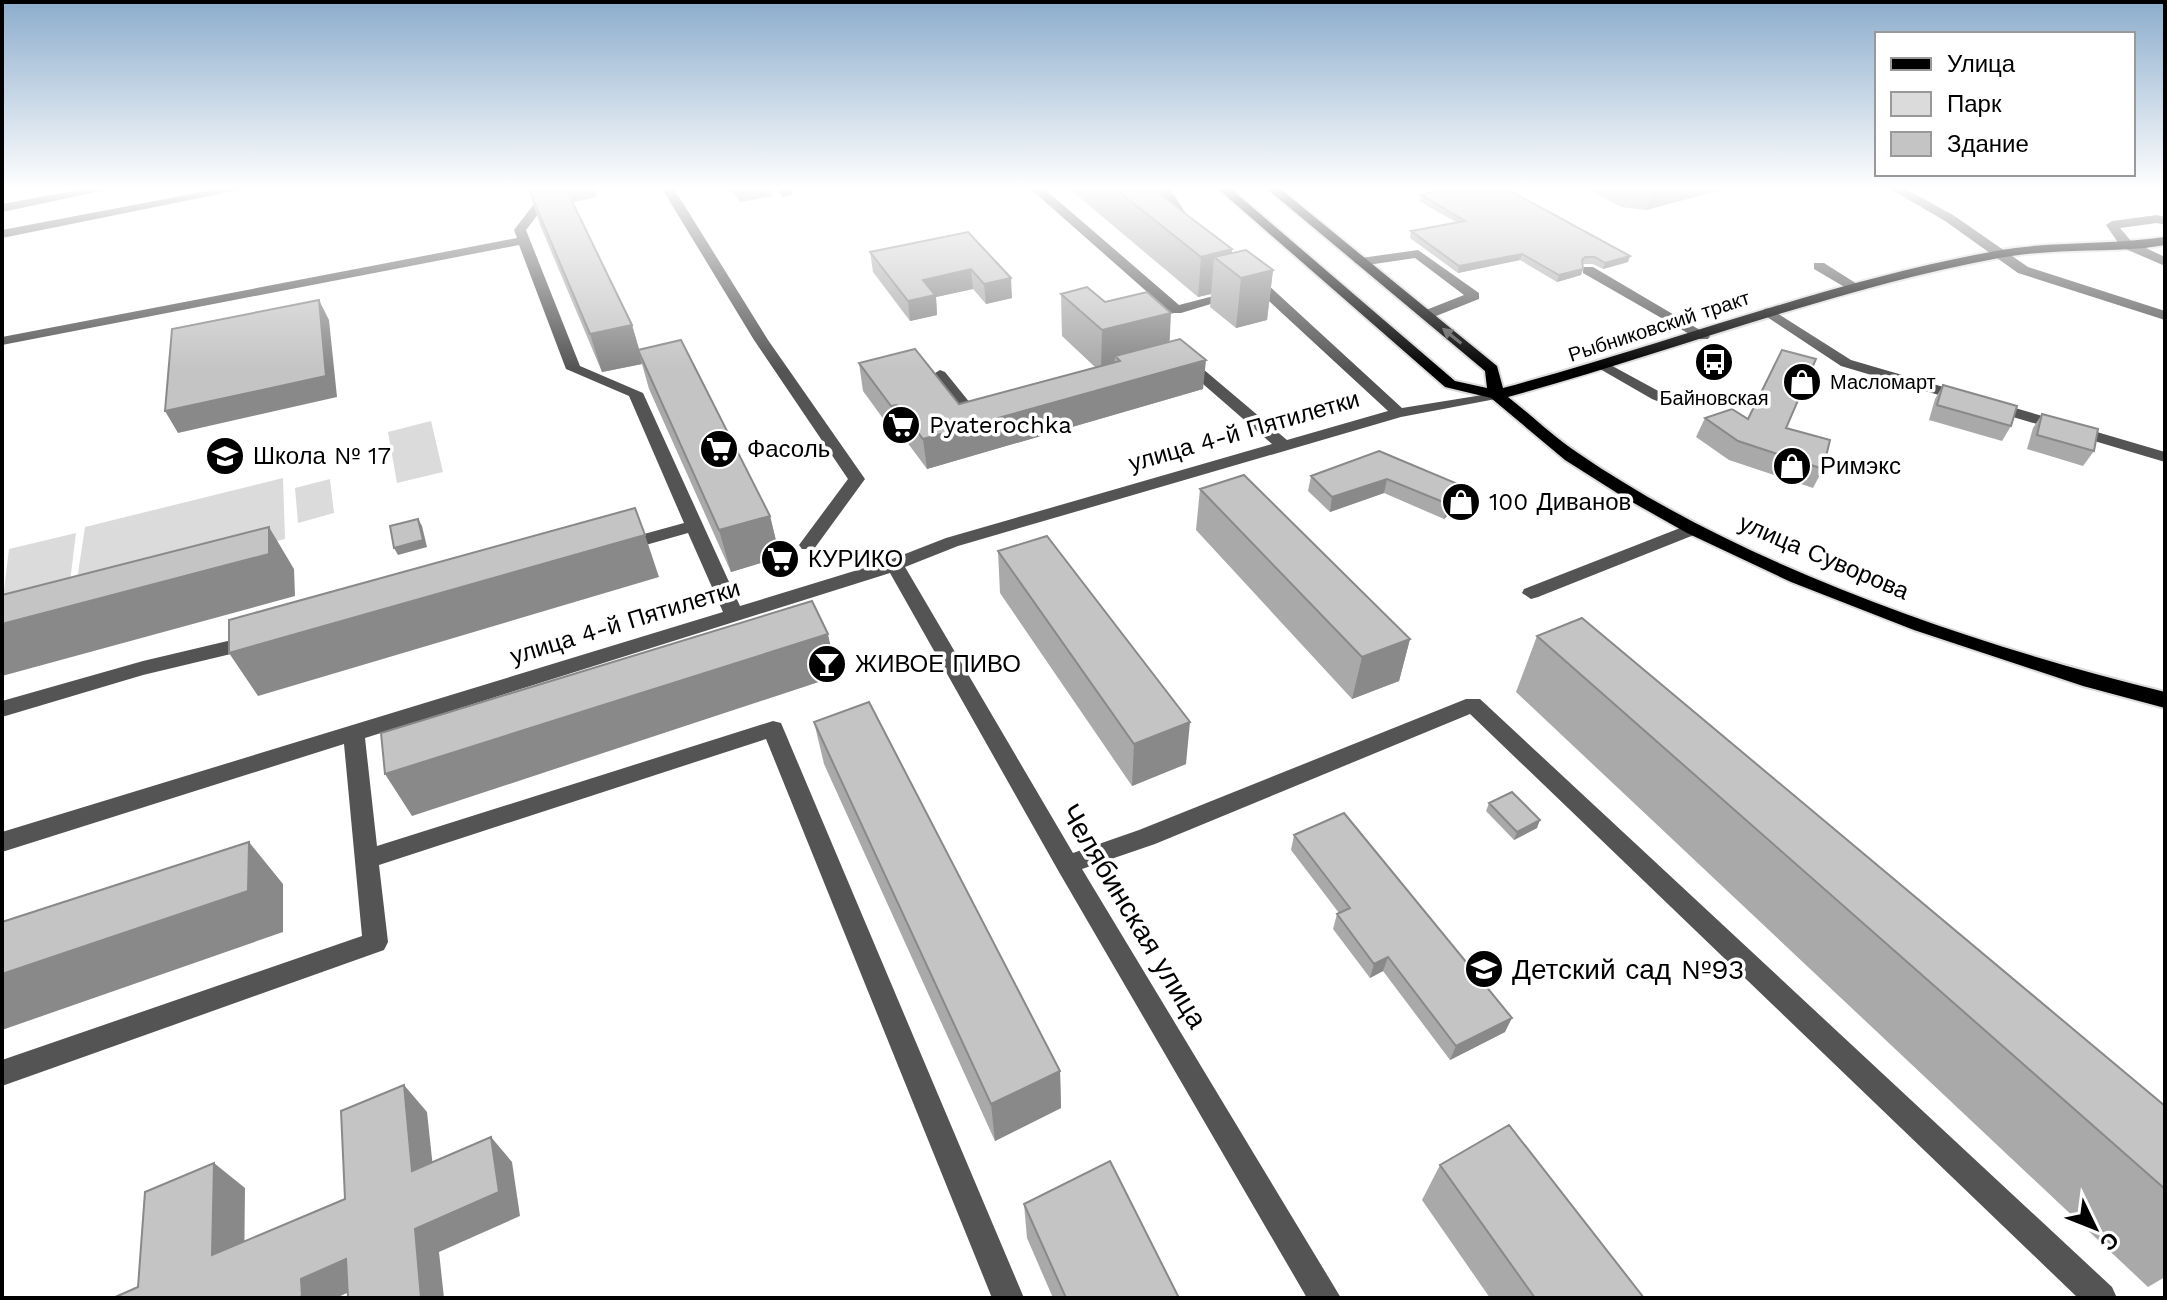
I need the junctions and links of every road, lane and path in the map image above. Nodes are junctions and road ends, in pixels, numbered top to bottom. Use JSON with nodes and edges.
{"nodes":[{"id":1,"x":484,"y":248,"type":"edge"},
{"id":2,"x":527,"y":248,"type":"edge"},
{"id":3,"x":704,"y":248,"type":"edge"},
{"id":4,"x":1105,"y":248,"type":"edge"},
{"id":5,"x":1292,"y":248,"type":"edge"},
{"id":6,"x":1344,"y":248,"type":"edge"},
{"id":7,"x":1994,"y":248,"type":"edge"},
{"id":8,"x":2081,"y":248,"type":"edge"},
{"id":9,"x":2134,"y":248,"type":"edge"},
{"id":10,"x":2003,"y":254,"type":"junction"},
{"id":11,"x":1361,"y":262,"type":"junction"},
{"id":12,"x":2165,"y":262,"type":"edge"},
{"id":13,"x":1819,"y":266,"type":"dead end"},
{"id":14,"x":1240,"y":268,"type":"edge"},
{"id":15,"x":1588,"y":270,"type":"dead end"},
{"id":16,"x":1264,"y":287,"type":"junction"},
{"id":17,"x":1858,"y":289,"type":"junction"},
{"id":18,"x":1769,"y":312,"type":"junction"},
{"id":19,"x":1426,"y":315,"type":"junction"},
{"id":20,"x":2165,"y":316,"type":"edge"},
{"id":21,"x":1703,"y":336,"type":"junction"},
{"id":22,"x":2,"y":341,"type":"edge"},
{"id":23,"x":1167,"y":363,"type":"edge"},
{"id":24,"x":1605,"y":366,"type":"junction"},
{"id":25,"x":940,"y":375,"type":"edge"},
{"id":26,"x":1496,"y":395,"type":"junction"},
{"id":27,"x":1657,"y":396,"type":"dead end"},
{"id":28,"x":1001,"y":407,"type":"edge"},
{"id":29,"x":1399,"y":413,"type":"junction"},
{"id":30,"x":1285,"y":447,"type":"junction"},
{"id":31,"x":2165,"y":457,"type":"edge"},
{"id":32,"x":693,"y":526,"type":"junction"},
{"id":33,"x":1693,"y":529,"type":"junction"},
{"id":34,"x":808,"y":545,"type":"dead end"},
{"id":35,"x":602,"y":551,"type":"edge"},
{"id":36,"x":894,"y":565,"type":"junction"},
{"id":37,"x":1531,"y":593,"type":"dead end"},
{"id":38,"x":734,"y":615,"type":"junction"},
{"id":39,"x":270,"y":638,"type":"edge"},
{"id":40,"x":2165,"y":700,"type":"edge"},
{"id":41,"x":2,"y":709,"type":"edge"},
{"id":42,"x":354,"y":733,"type":"junction"},
{"id":43,"x":2,"y":842,"type":"edge"},
{"id":44,"x":367,"y":859,"type":"junction"},
{"id":45,"x":1067,"y":865,"type":"junction"},
{"id":46,"x":2,"y":1073,"type":"edge"},
{"id":47,"x":1008,"y":1298,"type":"edge"},
{"id":48,"x":1325,"y":1298,"type":"edge"},
{"id":49,"x":2101,"y":1298,"type":"edge"}],
"edges":[{"from":1,"to":22,"type":"street"},
{"from":2,"to":32,"type":"street"},
{"from":3,"to":34,"type":"street"},
{"from":4,"to":16,"type":"street"},
{"from":5,"to":26,"type":"main road","name":"улица Суворова"},
{"from":6,"to":11,"type":"main road","name":"улица Суворова"},
{"from":7,"to":10,"type":"street"},
{"from":8,"to":10,"type":"main road","name":"Рыбниковский тракт"},
{"from":9,"to":12,"type":"street"},
{"from":10,"to":17,"type":"main road","name":"Рыбниковский тракт"},
{"from":10,"to":20,"type":"street"},
{"from":11,"to":19,"type":"main road","name":"улица Суворова"},
{"from":11,"to":19,"type":"street"},
{"from":13,"to":17,"type":"street"},
{"from":14,"to":16,"type":"street"},
{"from":15,"to":21,"type":"street"},
{"from":16,"to":29,"type":"street"},
{"from":17,"to":18,"type":"main road","name":"Рыбниковский тракт"},
{"from":18,"to":21,"type":"main road","name":"Рыбниковский тракт"},
{"from":18,"to":31,"type":"street"},
{"from":26,"to":19,"type":"main road","name":"улица Суворова","one_way":true},
{"from":21,"to":24,"type":"main road","name":"Рыбниковский тракт"},
{"from":23,"to":30,"type":"street"},
{"from":24,"to":26,"type":"main road","name":"Рыбниковский тракт"},
{"from":24,"to":27,"type":"street"},
{"from":25,"to":28,"type":"street"},
{"from":26,"to":29,"type":"street","name":"улица 4-й Пятилетки"},
{"from":26,"to":33,"type":"main road","name":"улица Суворова"},
{"from":29,"to":30,"type":"street","name":"улица 4-й Пятилетки"},
{"from":30,"to":36,"type":"street","name":"улица 4-й Пятилетки"},
{"from":32,"to":35,"type":"street"},
{"from":32,"to":38,"type":"street"},
{"from":33,"to":37,"type":"street"},
{"from":33,"to":40,"type":"main road","name":"улица Суворова"},
{"from":36,"to":38,"type":"street","name":"улица 4-й Пятилетки"},
{"from":36,"to":45,"type":"street","name":"Челябинская улица"},
{"from":38,"to":42,"type":"street","name":"улица 4-й Пятилетки"},
{"from":39,"to":41,"type":"street"},
{"from":42,"to":43,"type":"street","name":"улица 4-й Пятилетки"},
{"from":42,"to":44,"type":"street"},
{"from":44,"to":46,"type":"street"},
{"from":44,"to":47,"type":"street"},
{"from":45,"to":48,"type":"street","name":"Челябинская улица"},
{"from":45,"to":49,"type":"street"}]}
